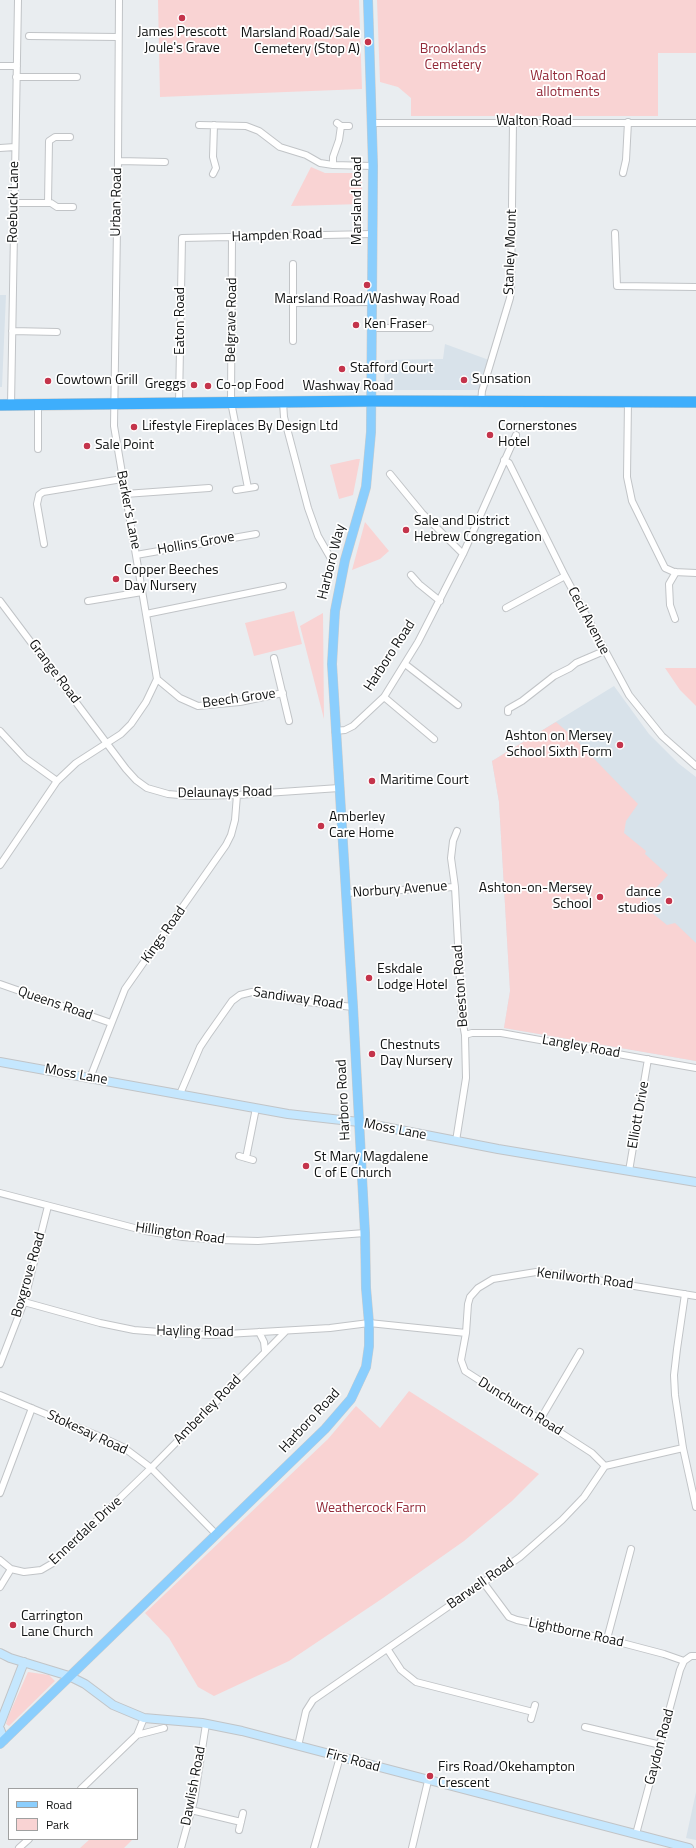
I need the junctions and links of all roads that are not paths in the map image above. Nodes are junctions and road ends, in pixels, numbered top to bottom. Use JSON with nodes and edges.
{"nodes":[{"id":1,"x":18,"y":0,"type":"edge"},
{"id":2,"x":119,"y":0,"type":"edge"},
{"id":3,"x":368,"y":0,"type":"edge"},
{"id":4,"x":29,"y":36,"type":"dead end"},
{"id":5,"x":118,"y":37,"type":"junction"},
{"id":6,"x":0,"y":66,"type":"edge"},
{"id":7,"x":16,"y":66,"type":"junction"},
{"id":8,"x":16,"y":77,"type":"junction"},
{"id":9,"x":77,"y":77,"type":"dead end"},
{"id":10,"x":513,"y":122,"type":"junction"},
{"id":11,"x":628,"y":122,"type":"junction"},
{"id":12,"x":372,"y":123,"type":"junction"},
{"id":13,"x":696,"y":123,"type":"edge"},
{"id":14,"x":199,"y":125,"type":"dead end"},
{"id":15,"x":214,"y":125,"type":"junction"},
{"id":16,"x":349,"y":126,"type":"dead end"},
{"id":17,"x":70,"y":137,"type":"dead end"},
{"id":18,"x":15,"y":147,"type":"junction"},
{"id":19,"x":0,"y":148,"type":"edge"},
{"id":20,"x":118,"y":161,"type":"junction"},
{"id":21,"x":165,"y":162,"type":"dead end"},
{"id":22,"x":333,"y":165,"type":"junction"},
{"id":23,"x":373,"y":166,"type":"junction"},
{"id":24,"x":223,"y":168,"type":"dead end"},
{"id":25,"x":623,"y":173,"type":"dead end"},
{"id":26,"x":15,"y":203,"type":"junction"},
{"id":27,"x":48,"y":203,"type":"junction"},
{"id":28,"x":73,"y":207,"type":"dead end"},
{"id":29,"x":615,"y":233,"type":"dead end"},
{"id":30,"x":372,"y":234,"type":"junction"},
{"id":31,"x":232,"y":237,"type":"junction"},
{"id":32,"x":182,"y":238,"type":"joint"},
{"id":33,"x":294,"y":264,"type":"dead end"},
{"id":34,"x":696,"y":287,"type":"edge"},
{"id":35,"x":371,"y":302,"type":"junction"},
{"id":36,"x":294,"y":303,"type":"junction"},
{"id":37,"x":371,"y":328,"type":"junction"},
{"id":38,"x":430,"y":328,"type":"dead end"},
{"id":39,"x":12,"y":331,"type":"junction"},
{"id":40,"x":56,"y":332,"type":"dead end"},
{"id":41,"x":293,"y":341,"type":"dead end"},
{"id":42,"x":372,"y":401,"type":"junction"},
{"id":43,"x":628,"y":401,"type":"junction"},
{"id":44,"x":231,"y":402,"type":"junction"},
{"id":45,"x":283,"y":402,"type":"junction"},
{"id":46,"x":481,"y":402,"type":"junction"},
{"id":47,"x":696,"y":402,"type":"edge"},
{"id":48,"x":179,"y":403,"type":"junction"},
{"id":49,"x":113,"y":404,"type":"junction"},
{"id":50,"x":5,"y":405,"type":"edge"},
{"id":51,"x":38,"y":405,"type":"junction"},
{"id":52,"x":516,"y":435,"type":"dead end"},
{"id":53,"x":38,"y":449,"type":"dead end"},
{"id":54,"x":504,"y":460,"type":"junction"},
{"id":55,"x":390,"y":474,"type":"dead end"},
{"id":56,"x":122,"y":479,"type":"junction"},
{"id":57,"x":255,"y":487,"type":"dead end"},
{"id":58,"x":209,"y":488,"type":"dead end"},
{"id":59,"x":248,"y":488,"type":"junction"},
{"id":60,"x":236,"y":490,"type":"dead end"},
{"id":61,"x":125,"y":494,"type":"junction"},
{"id":62,"x":256,"y":534,"type":"dead end"},
{"id":63,"x":44,"y":544,"type":"dead end"},
{"id":64,"x":463,"y":554,"type":"junction"},
{"id":65,"x":136,"y":555,"type":"junction"},
{"id":66,"x":330,"y":557,"type":"dead end"},
{"id":67,"x":676,"y":572,"type":"junction"},
{"id":68,"x":696,"y":573,"type":"edge"},
{"id":69,"x":411,"y":575,"type":"dead end"},
{"id":70,"x":565,"y":576,"type":"junction"},
{"id":71,"x":283,"y":586,"type":"dead end"},
{"id":72,"x":142,"y":592,"type":"junction"},
{"id":73,"x":0,"y":601,"type":"edge"},
{"id":74,"x":88,"y":601,"type":"dead end"},
{"id":75,"x":440,"y":601,"type":"junction"},
{"id":76,"x":506,"y":608,"type":"dead end"},
{"id":77,"x":146,"y":614,"type":"junction"},
{"id":78,"x":675,"y":619,"type":"dead end"},
{"id":79,"x":604,"y":651,"type":"junction"},
{"id":80,"x":274,"y":658,"type":"dead end"},
{"id":81,"x":405,"y":664,"type":"junction"},
{"id":82,"x":157,"y":679,"type":"junction"},
{"id":83,"x":283,"y":693,"type":"junction"},
{"id":84,"x":384,"y":697,"type":"junction"},
{"id":85,"x":507,"y":702,"type":"dead end"},
{"id":86,"x":458,"y":705,"type":"dead end"},
{"id":87,"x":289,"y":721,"type":"dead end"},
{"id":88,"x":335,"y":730,"type":"junction"},
{"id":89,"x":0,"y":731,"type":"edge"},
{"id":90,"x":434,"y":739,"type":"dead end"},
{"id":91,"x":108,"y":743,"type":"junction"},
{"id":92,"x":696,"y":766,"type":"edge"},
{"id":93,"x":56,"y":781,"type":"junction"},
{"id":94,"x":339,"y":788,"type":"junction"},
{"id":95,"x":237,"y":795,"type":"junction"},
{"id":96,"x":457,"y":831,"type":"dead end"},
{"id":97,"x":0,"y":866,"type":"edge"},
{"id":98,"x":455,"y":886,"type":"junction"},
{"id":99,"x":346,"y":893,"type":"junction"},
{"id":100,"x":0,"y":984,"type":"edge"},
{"id":101,"x":353,"y":1006,"type":"junction"},
{"id":102,"x":111,"y":1023,"type":"junction"},
{"id":103,"x":465,"y":1035,"type":"junction"},
{"id":104,"x":648,"y":1059,"type":"junction"},
{"id":105,"x":0,"y":1062,"type":"edge"},
{"id":106,"x":696,"y":1068,"type":"edge"},
{"id":107,"x":90,"y":1078,"type":"junction"},
{"id":108,"x":180,"y":1094,"type":"junction"},
{"id":109,"x":256,"y":1108,"type":"junction"},
{"id":110,"x":359,"y":1122,"type":"junction"},
{"id":111,"x":456,"y":1142,"type":"junction"},
{"id":112,"x":239,"y":1156,"type":"dead end"},
{"id":113,"x":246,"y":1158,"type":"junction"},
{"id":114,"x":254,"y":1160,"type":"dead end"},
{"id":115,"x":629,"y":1171,"type":"junction"},
{"id":116,"x":696,"y":1182,"type":"edge"},
{"id":117,"x":0,"y":1193,"type":"edge"},
{"id":118,"x":48,"y":1206,"type":"junction"},
{"id":119,"x":365,"y":1233,"type":"junction"},
{"id":120,"x":685,"y":1294,"type":"junction"},
{"id":121,"x":696,"y":1296,"type":"edge"},
{"id":122,"x":24,"y":1302,"type":"junction"},
{"id":123,"x":369,"y":1323,"type":"junction"},
{"id":124,"x":286,"y":1331,"type":"junction"},
{"id":125,"x":259,"y":1332,"type":"junction"},
{"id":126,"x":466,"y":1333,"type":"junction"},
{"id":127,"x":265,"y":1352,"type":"junction"},
{"id":128,"x":580,"y":1352,"type":"dead end"},
{"id":129,"x":0,"y":1364,"type":"edge"},
{"id":130,"x":0,"y":1395,"type":"edge"},
{"id":131,"x":32,"y":1408,"type":"junction"},
{"id":132,"x":540,"y":1420,"type":"junction"},
{"id":133,"x":683,"y":1448,"type":"junction"},
{"id":134,"x":605,"y":1466,"type":"junction"},
{"id":135,"x":151,"y":1468,"type":"junction"},
{"id":136,"x":0,"y":1493,"type":"edge"},
{"id":137,"x":696,"y":1507,"type":"edge"},
{"id":138,"x":216,"y":1534,"type":"junction"},
{"id":139,"x":631,"y":1549,"type":"dead end"},
{"id":140,"x":0,"y":1560,"type":"edge"},
{"id":141,"x":12,"y":1569,"type":"junction"},
{"id":142,"x":483,"y":1582,"type":"junction"},
{"id":143,"x":0,"y":1587,"type":"edge"},
{"id":144,"x":608,"y":1639,"type":"junction"},
{"id":145,"x":388,"y":1650,"type":"junction"},
{"id":146,"x":0,"y":1653,"type":"edge"},
{"id":147,"x":696,"y":1656,"type":"edge"},
{"id":148,"x":684,"y":1661,"type":"junction"},
{"id":149,"x":24,"y":1662,"type":"junction"},
{"id":150,"x":69,"y":1676,"type":"junction"},
{"id":151,"x":535,"y":1705,"type":"dead end"},
{"id":152,"x":533,"y":1712,"type":"junction"},
{"id":153,"x":144,"y":1718,"type":"junction"},
{"id":154,"x":531,"y":1719,"type":"dead end"},
{"id":155,"x":0,"y":1724,"type":"edge"},
{"id":156,"x":206,"y":1724,"type":"junction"},
{"id":157,"x":585,"y":1727,"type":"dead end"},
{"id":158,"x":164,"y":1728,"type":"dead end"},
{"id":159,"x":0,"y":1729,"type":"edge"},
{"id":160,"x":137,"y":1735,"type":"junction"},
{"id":161,"x":2,"y":1742,"type":"edge"},
{"id":162,"x":661,"y":1745,"type":"junction"},
{"id":163,"x":298,"y":1746,"type":"junction"},
{"id":164,"x":340,"y":1757,"type":"junction"},
{"id":165,"x":428,"y":1781,"type":"junction"},
{"id":166,"x":82,"y":1788,"type":"edge"},
{"id":167,"x":191,"y":1810,"type":"junction"},
{"id":168,"x":243,"y":1813,"type":"dead end"},
{"id":169,"x":241,"y":1822,"type":"junction"},
{"id":170,"x":239,"y":1830,"type":"dead end"},
{"id":171,"x":636,"y":1834,"type":"junction"},
{"id":172,"x":27,"y":1840,"type":"edge"},
{"id":173,"x":19,"y":1848,"type":"edge"},
{"id":174,"x":181,"y":1848,"type":"edge"},
{"id":175,"x":314,"y":1848,"type":"edge"},
{"id":176,"x":412,"y":1848,"type":"edge"},
{"id":177,"x":687,"y":1848,"type":"edge"}],
"edges":[{"from":1,"to":7,"type":"street","name":"Roebuck Lane"},
{"from":2,"to":5,"type":"street","name":"Urban Road"},
{"from":3,"to":12,"type":"main road","name":"Marsland Road"},
{"from":4,"to":5,"type":"street"},
{"from":5,"to":20,"type":"street","name":"Urban Road"},
{"from":6,"to":7,"type":"street"},
{"from":7,"to":8,"type":"street","name":"Roebuck Lane"},
{"from":8,"to":9,"type":"street"},
{"from":8,"to":18,"type":"street","name":"Roebuck Lane"},
{"from":10,"to":11,"type":"street","name":"Walton Road"},
{"from":10,"to":12,"type":"street","name":"Walton Road"},
{"from":10,"to":46,"type":"street","name":"Stanley Mount"},
{"from":11,"to":13,"type":"street","name":"Walton Road"},
{"from":11,"to":25,"type":"street"},
{"from":12,"to":23,"type":"main road","name":"Marsland Road"},
{"from":14,"to":15,"type":"street"},
{"from":15,"to":22,"type":"street"},
{"from":15,"to":24,"type":"street"},
{"from":16,"to":22,"type":"street"},
{"from":17,"to":27,"type":"street"},
{"from":18,"to":19,"type":"street"},
{"from":18,"to":26,"type":"street","name":"Roebuck Lane"},
{"from":20,"to":21,"type":"street"},
{"from":20,"to":49,"type":"street","name":"Urban Road"},
{"from":22,"to":23,"type":"street"},
{"from":23,"to":30,"type":"main road","name":"Marsland Road"},
{"from":26,"to":27,"type":"street"},
{"from":26,"to":39,"type":"street","name":"Roebuck Lane"},
{"from":27,"to":28,"type":"street"},
{"from":29,"to":34,"type":"street"},
{"from":30,"to":31,"type":"street","name":"Hampden Road"},
{"from":30,"to":35,"type":"main road","name":"Marsland Road"},
{"from":31,"to":32,"type":"street","name":"Hampden Road"},
{"from":31,"to":44,"type":"street","name":"Belgrave Road"},
{"from":32,"to":48,"type":"street","name":"Eaton Road"},
{"from":33,"to":36,"type":"street"},
{"from":35,"to":36,"type":"street"},
{"from":35,"to":37,"type":"main road","name":"Marsland Road"},
{"from":36,"to":41,"type":"street"},
{"from":37,"to":38,"type":"street"},
{"from":37,"to":42,"type":"main road","name":"Marsland Road"},
{"from":39,"to":40,"type":"street"},
{"from":39,"to":50,"type":"street","name":"Roebuck Lane"},
{"from":42,"to":45,"type":"highway","name":"Washway Road"},
{"from":42,"to":46,"type":"highway","name":"Washway Road"},
{"from":42,"to":88,"type":"main road","name":"Harboro Way"},
{"from":43,"to":46,"type":"highway","name":"Washway Road"},
{"from":43,"to":47,"type":"highway","name":"Washway Road"},
{"from":43,"to":67,"type":"street"},
{"from":44,"to":45,"type":"highway","name":"Washway Road"},
{"from":44,"to":48,"type":"highway","name":"Washway Road"},
{"from":44,"to":59,"type":"street","name":"Belgrave Road"},
{"from":45,"to":66,"type":"street"},
{"from":48,"to":49,"type":"highway","name":"Washway Road"},
{"from":49,"to":51,"type":"highway","name":"Washway Road"},
{"from":49,"to":56,"type":"street","name":"Barker's Lane"},
{"from":50,"to":51,"type":"highway","name":"Washway Road"},
{"from":51,"to":53,"type":"street"},
{"from":52,"to":54,"type":"street","name":"Harboro Road"},
{"from":54,"to":64,"type":"street","name":"Harboro Road"},
{"from":54,"to":70,"type":"street","name":"Cecil Avenue"},
{"from":55,"to":64,"type":"street"},
{"from":56,"to":61,"type":"street","name":"Barker's Lane"},
{"from":56,"to":63,"type":"street"},
{"from":57,"to":59,"type":"street"},
{"from":58,"to":61,"type":"street"},
{"from":59,"to":60,"type":"street"},
{"from":61,"to":65,"type":"street","name":"Barker's Lane"},
{"from":62,"to":65,"type":"street","name":"Hollins Grove"},
{"from":64,"to":75,"type":"street","name":"Harboro Road"},
{"from":65,"to":72,"type":"street","name":"Barker's Lane"},
{"from":67,"to":68,"type":"street"},
{"from":67,"to":78,"type":"street"},
{"from":69,"to":75,"type":"street"},
{"from":70,"to":76,"type":"street"},
{"from":70,"to":79,"type":"street","name":"Cecil Avenue"},
{"from":71,"to":77,"type":"street"},
{"from":72,"to":74,"type":"street"},
{"from":72,"to":77,"type":"street","name":"Barker's Lane"},
{"from":73,"to":91,"type":"street","name":"Grange Road"},
{"from":75,"to":81,"type":"street","name":"Harboro Road"},
{"from":77,"to":82,"type":"street","name":"Barker's Lane"},
{"from":79,"to":85,"type":"street"},
{"from":79,"to":92,"type":"street","name":"Cecil Avenue"},
{"from":80,"to":83,"type":"street","name":"Beech Grove"},
{"from":81,"to":84,"type":"street","name":"Harboro Road"},
{"from":81,"to":86,"type":"street"},
{"from":82,"to":83,"type":"street","name":"Beech Grove"},
{"from":82,"to":91,"type":"street"},
{"from":83,"to":87,"type":"street","name":"Beech Grove"},
{"from":84,"to":88,"type":"street","name":"Harboro Road"},
{"from":84,"to":90,"type":"street"},
{"from":88,"to":94,"type":"main road","name":"Harboro Road"},
{"from":89,"to":93,"type":"street"},
{"from":91,"to":93,"type":"street"},
{"from":91,"to":95,"type":"street","name":"Delaunays Road"},
{"from":93,"to":97,"type":"street"},
{"from":94,"to":95,"type":"street","name":"Delaunays Road"},
{"from":94,"to":99,"type":"main road","name":"Harboro Road"},
{"from":95,"to":102,"type":"street","name":"Kings Road"},
{"from":96,"to":98,"type":"street","name":"Beeston Road"},
{"from":98,"to":99,"type":"street","name":"Norbury Avenue"},
{"from":98,"to":103,"type":"street","name":"Beeston Road"},
{"from":99,"to":101,"type":"main road","name":"Harboro Road"},
{"from":100,"to":102,"type":"street","name":"Queens Road"},
{"from":101,"to":108,"type":"street","name":"Sandiway Road"},
{"from":101,"to":110,"type":"main road","name":"Harboro Road"},
{"from":102,"to":107,"type":"street","name":"Kings Road"},
{"from":103,"to":104,"type":"street","name":"Langley Road"},
{"from":103,"to":111,"type":"street","name":"Beeston Road"},
{"from":104,"to":106,"type":"street","name":"Langley Road"},
{"from":104,"to":115,"type":"street","name":"Elliott Drive"},
{"from":105,"to":107,"type":"street","name":"Moss Lane"},
{"from":107,"to":108,"type":"street","name":"Moss Lane"},
{"from":108,"to":109,"type":"street","name":"Moss Lane"},
{"from":109,"to":110,"type":"street","name":"Moss Lane"},
{"from":109,"to":113,"type":"street"},
{"from":110,"to":111,"type":"street","name":"Moss Lane"},
{"from":110,"to":119,"type":"main road","name":"Harboro Road"},
{"from":111,"to":115,"type":"street","name":"Moss Lane"},
{"from":112,"to":113,"type":"street"},
{"from":113,"to":114,"type":"street"},
{"from":115,"to":116,"type":"street","name":"Moss Lane"},
{"from":117,"to":118,"type":"street","name":"Hillington Road"},
{"from":118,"to":119,"type":"street","name":"Hillington Road"},
{"from":118,"to":122,"type":"street","name":"Boxgrove Road"},
{"from":119,"to":123,"type":"main road","name":"Harboro Road"},
{"from":120,"to":121,"type":"street","name":"Kenilworth Road"},
{"from":120,"to":126,"type":"street","name":"Kenilworth Road"},
{"from":120,"to":133,"type":"street"},
{"from":122,"to":125,"type":"street","name":"Hayling Road"},
{"from":122,"to":129,"type":"street","name":"Boxgrove Road"},
{"from":123,"to":124,"type":"street","name":"Hayling Road"},
{"from":123,"to":126,"type":"street"},
{"from":123,"to":138,"type":"main road","name":"Harboro Road"},
{"from":124,"to":125,"type":"street","name":"Hayling Road"},
{"from":124,"to":127,"type":"street","name":"Amberley Road"},
{"from":125,"to":127,"type":"street"},
{"from":126,"to":132,"type":"street","name":"Dunchurch Road"},
{"from":127,"to":135,"type":"street","name":"Amberley Road"},
{"from":128,"to":132,"type":"street"},
{"from":130,"to":131,"type":"street","name":"Stokesay Road"},
{"from":131,"to":135,"type":"street","name":"Stokesay Road"},
{"from":131,"to":136,"type":"street"},
{"from":132,"to":134,"type":"street","name":"Dunchurch Road"},
{"from":133,"to":134,"type":"street"},
{"from":133,"to":137,"type":"street"},
{"from":134,"to":142,"type":"street","name":"Barwell Road"},
{"from":135,"to":138,"type":"street","name":"Stokesay Road"},
{"from":135,"to":141,"type":"street","name":"Ennerdale Drive"},
{"from":138,"to":150,"type":"main road","name":"Harboro Road"},
{"from":139,"to":144,"type":"street"},
{"from":140,"to":141,"type":"street"},
{"from":141,"to":143,"type":"street"},
{"from":142,"to":144,"type":"street","name":"Lightborne Road"},
{"from":142,"to":145,"type":"street","name":"Barwell Road"},
{"from":144,"to":148,"type":"street","name":"Lightborne Road"},
{"from":145,"to":152,"type":"street"},
{"from":145,"to":163,"type":"street","name":"Barwell Road"},
{"from":146,"to":149,"type":"street","name":"Firs Road"},
{"from":147,"to":148,"type":"street"},
{"from":148,"to":162,"type":"street","name":"Gaydon Road"},
{"from":149,"to":150,"type":"street","name":"Firs Road"},
{"from":149,"to":155,"type":"street"},
{"from":150,"to":153,"type":"street","name":"Firs Road"},
{"from":150,"to":161,"type":"main road","name":"Harboro Road"},
{"from":151,"to":152,"type":"street"},
{"from":152,"to":154,"type":"street"},
{"from":153,"to":156,"type":"street","name":"Firs Road"},
{"from":153,"to":160,"type":"street"},
{"from":156,"to":163,"type":"street","name":"Firs Road"},
{"from":156,"to":167,"type":"street","name":"Dawlish Road"},
{"from":157,"to":162,"type":"street"},
{"from":158,"to":160,"type":"street"},
{"from":159,"to":161,"type":"street"},
{"from":160,"to":166,"type":"street"},
{"from":162,"to":171,"type":"street","name":"Gaydon Road"},
{"from":163,"to":164,"type":"street","name":"Firs Road"},
{"from":164,"to":165,"type":"street","name":"Firs Road"},
{"from":164,"to":175,"type":"street"},
{"from":165,"to":171,"type":"street","name":"Firs Road"},
{"from":165,"to":176,"type":"street"},
{"from":167,"to":169,"type":"street"},
{"from":167,"to":174,"type":"street","name":"Dawlish Road"},
{"from":168,"to":169,"type":"street"},
{"from":169,"to":170,"type":"street"},
{"from":171,"to":177,"type":"street","name":"Firs Road"},
{"from":172,"to":173,"type":"street"}]}
